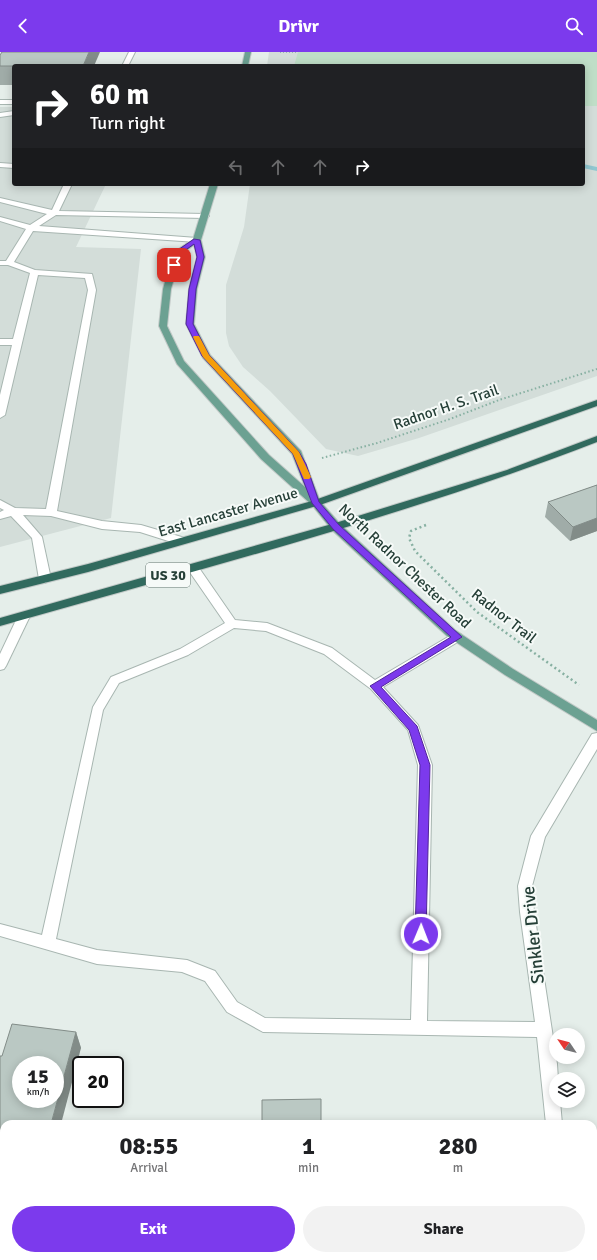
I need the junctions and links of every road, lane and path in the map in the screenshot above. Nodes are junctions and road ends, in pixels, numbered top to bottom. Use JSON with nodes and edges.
{"nodes":[{"id":1,"x":132,"y":52,"type":"edge"},
{"id":2,"x":248,"y":52,"type":"edge"},
{"id":3,"x":280,"y":52,"type":"edge"},
{"id":4,"x":298,"y":52,"type":"edge"},
{"id":5,"x":126,"y":64,"type":"edge"},
{"id":6,"x":245,"y":64,"type":"edge"},
{"id":7,"x":0,"y":102,"type":"edge"},
{"id":8,"x":12,"y":102,"type":"edge"},
{"id":9,"x":12,"y":113,"type":"edge"},
{"id":10,"x":0,"y":115,"type":"edge"},
{"id":11,"x":0,"y":165,"type":"edge"},
{"id":12,"x":12,"y":166,"type":"edge"},
{"id":13,"x":67,"y":186,"type":"edge"},
{"id":14,"x":213,"y":186,"type":"edge"},
{"id":15,"x":0,"y":200,"type":"edge"},
{"id":16,"x":54,"y":214,"type":"junction"},
{"id":17,"x":205,"y":216,"type":"junction"},
{"id":18,"x":0,"y":219,"type":"edge"},
{"id":19,"x":31,"y":228,"type":"junction"},
{"id":20,"x":196,"y":240,"type":"junction"},
{"id":21,"x":0,"y":263,"type":"edge"},
{"id":22,"x":9,"y":263,"type":"junction"},
{"id":23,"x":34,"y":272,"type":"junction"},
{"id":24,"x":0,"y":342,"type":"edge"},
{"id":25,"x":17,"y":342,"type":"junction"},
{"id":26,"x":597,"y":369,"type":"edge"},
{"id":27,"x":597,"y":403,"type":"edge"},
{"id":28,"x":0,"y":415,"type":"edge"},
{"id":29,"x":597,"y":439,"type":"edge"},
{"id":30,"x":302,"y":464,"type":"junction"},
{"id":31,"x":0,"y":503,"type":"edge"},
{"id":32,"x":316,"y":503,"type":"junction"},
{"id":33,"x":13,"y":511,"type":"junction"},
{"id":34,"x":51,"y":513,"type":"junction"},
{"id":35,"x":0,"y":516,"type":"edge"},
{"id":36,"x":426,"y":525,"type":"dead end"},
{"id":37,"x":336,"y":527,"type":"junction"},
{"id":38,"x":181,"y":541,"type":"junction"},
{"id":39,"x":193,"y":568,"type":"junction"},
{"id":40,"x":45,"y":579,"type":"junction"},
{"id":41,"x":0,"y":590,"type":"edge"},
{"id":42,"x":24,"y":616,"type":"junction"},
{"id":43,"x":0,"y":622,"type":"edge"},
{"id":44,"x":232,"y":624,"type":"junction"},
{"id":45,"x":457,"y":637,"type":"junction"},
{"id":46,"x":0,"y":666,"type":"edge"},
{"id":47,"x":375,"y":686,"type":"junction"},
{"id":48,"x":585,"y":690,"type":"dead end"},
{"id":49,"x":597,"y":726,"type":"edge"},
{"id":50,"x":597,"y":738,"type":"edge"},
{"id":51,"x":0,"y":930,"type":"edge"},
{"id":52,"x":48,"y":943,"type":"junction"},
{"id":53,"x":419,"y":1027,"type":"junction"},
{"id":54,"x":544,"y":1030,"type":"junction"},
{"id":55,"x":554,"y":1120,"type":"edge"}],
"edges":[{"from":1,"to":5,"type":"street"},
{"from":2,"to":6,"type":"main road"},
{"from":3,"to":4,"type":"path"},
{"from":7,"to":8,"type":"street"},
{"from":9,"to":10,"type":"street"},
{"from":11,"to":12,"type":"street"},
{"from":13,"to":16,"type":"street"},
{"from":14,"to":17,"type":"main road"},
{"from":15,"to":16,"type":"street"},
{"from":16,"to":17,"type":"street"},
{"from":16,"to":19,"type":"street"},
{"from":17,"to":20,"type":"main road"},
{"from":18,"to":19,"type":"street"},
{"from":19,"to":20,"type":"street"},
{"from":19,"to":22,"type":"street"},
{"from":20,"to":30,"type":"main road","name":"North Radnor Chester Road"},
{"from":20,"to":32,"type":"main road","name":"North Radnor Chester Road"},
{"from":21,"to":22,"type":"street"},
{"from":22,"to":23,"type":"street"},
{"from":23,"to":25,"type":"street"},
{"from":23,"to":34,"type":"street"},
{"from":24,"to":25,"type":"street"},
{"from":25,"to":28,"type":"street"},
{"from":26,"to":30,"type":"path","name":"Radnor H. S. Trail"},
{"from":27,"to":32,"type":"highway","name":"East Lancaster Avenue","number":"US 30"},
{"from":29,"to":37,"type":"highway","number":"US 30"},
{"from":30,"to":32,"type":"main road","name":"North Radnor Chester Road"},
{"from":31,"to":33,"type":"street"},
{"from":32,"to":37,"type":"main road","name":"North Radnor Chester Road"},
{"from":32,"to":38,"type":"highway","name":"East Lancaster Avenue","number":"US 30"},
{"from":33,"to":34,"type":"street"},
{"from":33,"to":35,"type":"street"},
{"from":33,"to":40,"type":"street"},
{"from":34,"to":38,"type":"street"},
{"from":36,"to":48,"type":"path","name":"Radnor Trail"},
{"from":37,"to":39,"type":"highway","number":"US 30"},
{"from":37,"to":45,"type":"main road","name":"North Radnor Chester Road"},
{"from":38,"to":40,"type":"highway","name":"East Lancaster Avenue","number":"US 30"},
{"from":39,"to":42,"type":"highway","number":"US 30"},
{"from":39,"to":44,"type":"street"},
{"from":40,"to":41,"type":"highway","name":"East Lancaster Avenue","number":"US 30"},
{"from":42,"to":43,"type":"highway","number":"US 30"},
{"from":42,"to":46,"type":"street"},
{"from":44,"to":47,"type":"street"},
{"from":44,"to":52,"type":"street"},
{"from":45,"to":47,"type":"street"},
{"from":45,"to":49,"type":"main road","name":"North Radnor Chester Road"},
{"from":47,"to":53,"type":"street"},
{"from":50,"to":54,"type":"street","name":"Sinkler Drive"},
{"from":51,"to":52,"type":"street"},
{"from":52,"to":53,"type":"street"},
{"from":53,"to":54,"type":"street"},
{"from":54,"to":55,"type":"street","name":"Sinkler Drive"}]}
